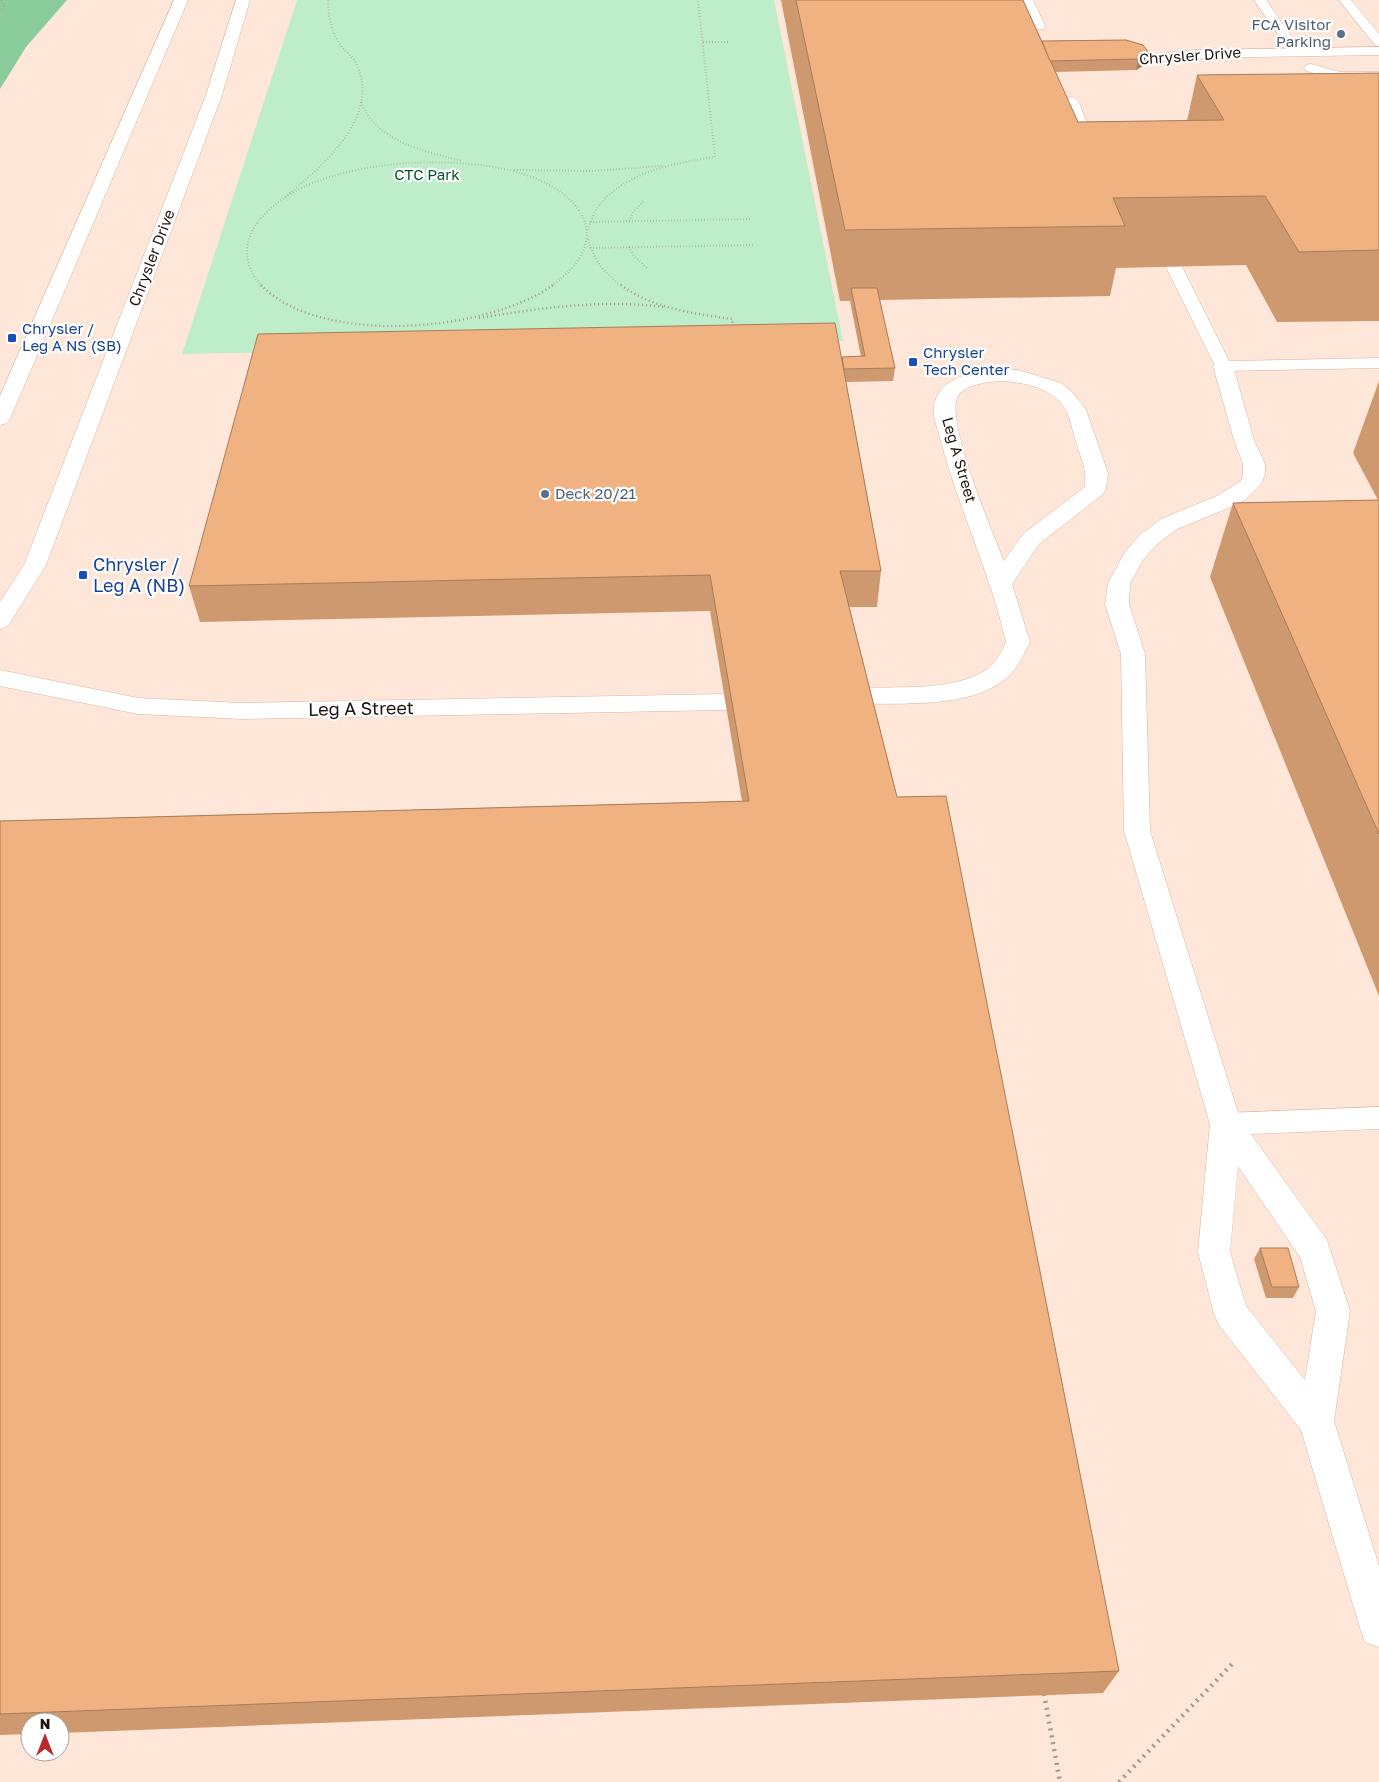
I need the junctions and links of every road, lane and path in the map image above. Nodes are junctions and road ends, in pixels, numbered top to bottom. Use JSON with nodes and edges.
{"nodes":[{"id":1,"x":1,"y":0,"type":"edge"},
{"id":2,"x":181,"y":0,"type":"edge"},
{"id":3,"x":243,"y":0,"type":"edge"},
{"id":4,"x":328,"y":0,"type":"edge"},
{"id":5,"x":698,"y":0,"type":"edge"},
{"id":6,"x":1027,"y":0,"type":"edge"},
{"id":7,"x":1260,"y":0,"type":"edge"},
{"id":8,"x":1345,"y":0,"type":"edge"},
{"id":9,"x":0,"y":11,"type":"edge"},
{"id":10,"x":1039,"y":26,"type":"dead end"},
{"id":11,"x":1286,"y":37,"type":"dead end"},
{"id":12,"x":703,"y":42,"type":"junction"},
{"id":13,"x":730,"y":42,"type":"dead end"},
{"id":14,"x":1379,"y":42,"type":"edge"},
{"id":15,"x":1379,"y":51,"type":"edge"},
{"id":16,"x":1122,"y":61,"type":"edge"},
{"id":17,"x":1312,"y":68,"type":"dead end"},
{"id":18,"x":1379,"y":76,"type":"edge"},
{"id":19,"x":1070,"y":101,"type":"edge"},
{"id":20,"x":361,"y":102,"type":"junction"},
{"id":21,"x":1122,"y":132,"type":"edge"},
{"id":22,"x":678,"y":164,"type":"junction"},
{"id":23,"x":491,"y":166,"type":"junction"},
{"id":24,"x":645,"y":200,"type":"dead end"},
{"id":25,"x":275,"y":205,"type":"junction"},
{"id":26,"x":752,"y":219,"type":"dead end"},
{"id":27,"x":629,"y":221,"type":"junction"},
{"id":28,"x":590,"y":222,"type":"junction"},
{"id":29,"x":588,"y":235,"type":"junction"},
{"id":30,"x":753,"y":245,"type":"dead end"},
{"id":31,"x":629,"y":247,"type":"junction"},
{"id":32,"x":590,"y":248,"type":"junction"},
{"id":33,"x":1174,"y":267,"type":"edge"},
{"id":34,"x":648,"y":269,"type":"dead end"},
{"id":35,"x":680,"y":310,"type":"junction"},
{"id":36,"x":444,"y":323,"type":"junction"},
{"id":37,"x":739,"y":329,"type":"edge"},
{"id":38,"x":1379,"y":363,"type":"edge"},
{"id":39,"x":1223,"y":366,"type":"junction"},
{"id":40,"x":0,"y":419,"type":"edge"},
{"id":41,"x":1001,"y":584,"type":"junction"},
{"id":42,"x":0,"y":621,"type":"edge"},
{"id":43,"x":0,"y":678,"type":"edge"},
{"id":44,"x":858,"y":696,"type":"edge"},
{"id":45,"x":725,"y":702,"type":"edge"},
{"id":46,"x":1379,"y":1118,"type":"edge"},
{"id":47,"x":1226,"y":1124,"type":"junction"},
{"id":48,"x":1316,"y":1421,"type":"junction"},
{"id":49,"x":1379,"y":1628,"type":"edge"},
{"id":50,"x":1233,"y":1663,"type":"dead end"},
{"id":51,"x":1044,"y":1694,"type":"edge"},
{"id":52,"x":1060,"y":1782,"type":"edge"},
{"id":53,"x":1119,"y":1782,"type":"edge"}],
"edges":[{"from":1,"to":9,"type":"path"},
{"from":2,"to":40,"type":"street"},
{"from":3,"to":42,"type":"street","name":"Chrysler Drive"},
{"from":4,"to":20,"type":"path"},
{"from":5,"to":12,"type":"path"},
{"from":6,"to":10,"type":"lane"},
{"from":7,"to":11,"type":"lane"},
{"from":8,"to":14,"type":"lane"},
{"from":12,"to":13,"type":"path"},
{"from":12,"to":22,"type":"path"},
{"from":15,"to":16,"type":"lane","name":"Chrysler Drive"},
{"from":17,"to":18,"type":"lane"},
{"from":19,"to":21,"type":"lane"},
{"from":20,"to":23,"type":"path"},
{"from":20,"to":25,"type":"path"},
{"from":22,"to":23,"type":"path"},
{"from":22,"to":28,"type":"path"},
{"from":23,"to":25,"type":"path"},
{"from":23,"to":29,"type":"path"},
{"from":24,"to":27,"type":"path"},
{"from":25,"to":36,"type":"path"},
{"from":26,"to":27,"type":"path"},
{"from":27,"to":28,"type":"path"},
{"from":28,"to":29,"type":"path"},
{"from":29,"to":32,"type":"path"},
{"from":29,"to":36,"type":"path"},
{"from":30,"to":31,"type":"path"},
{"from":31,"to":32,"type":"path"},
{"from":31,"to":34,"type":"path"},
{"from":32,"to":35,"type":"path"},
{"from":33,"to":39,"type":"lane"},
{"from":35,"to":36,"type":"path"},
{"from":35,"to":37,"type":"path"},
{"from":38,"to":39,"type":"lane"},
{"from":39,"to":47,"type":"street"},
{"from":41,"to":41,"type":"street","name":"Leg A Street"},
{"from":41,"to":44,"type":"street","name":"Leg A Street"},
{"from":43,"to":45,"type":"street","name":"Leg A Street"},
{"from":46,"to":47,"type":"lane"},
{"from":47,"to":48,"type":"street"},
{"from":47,"to":48,"type":"street"},
{"from":48,"to":49,"type":"street"},
{"from":50,"to":53,"type":"path"},
{"from":51,"to":52,"type":"path"}]}
